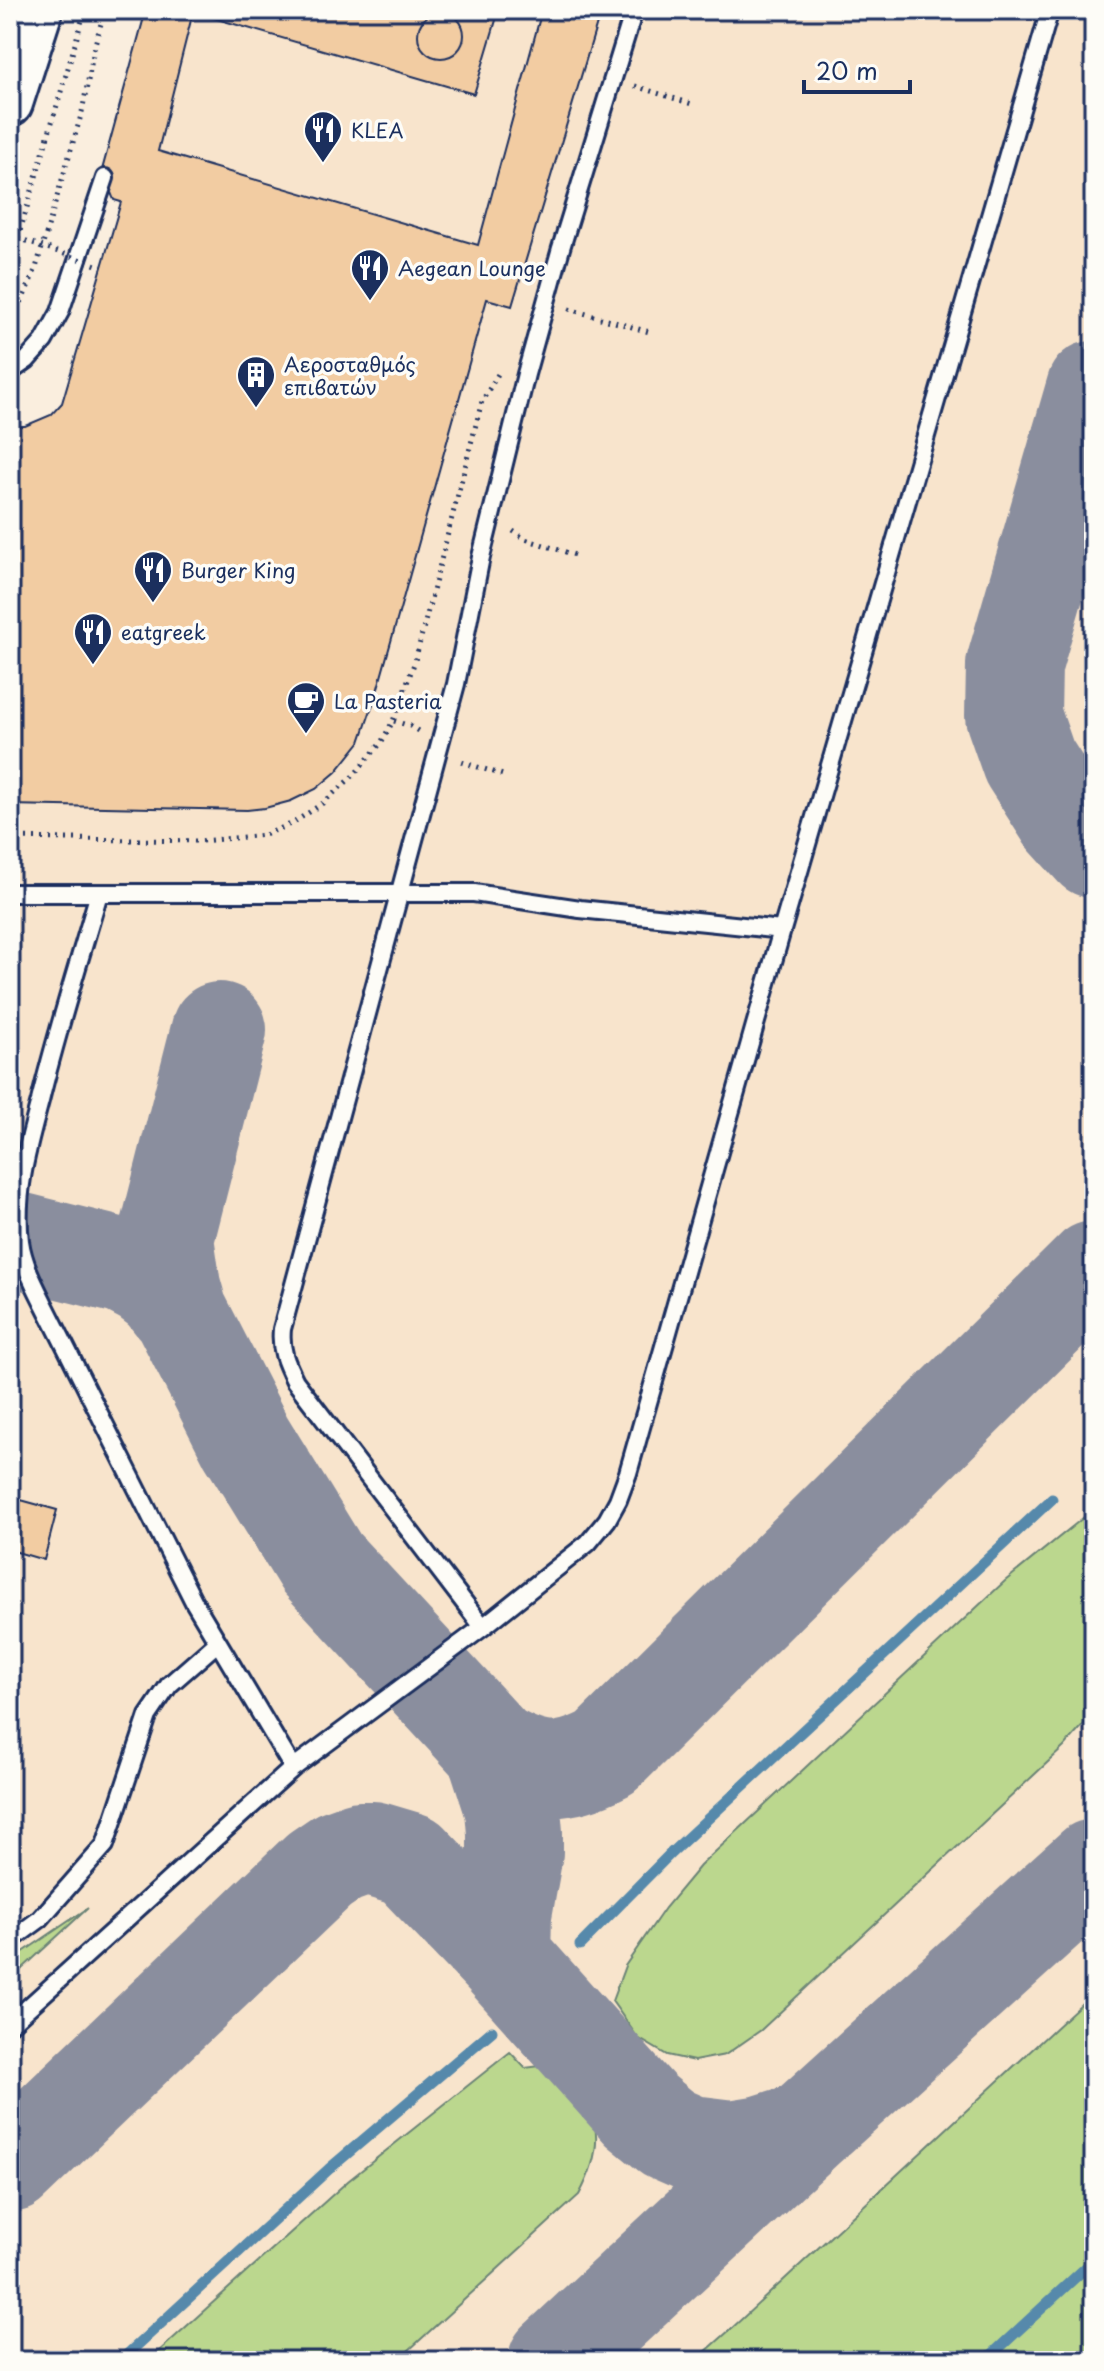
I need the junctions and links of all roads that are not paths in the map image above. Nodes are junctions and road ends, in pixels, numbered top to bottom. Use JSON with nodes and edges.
{"nodes":[{"id":1,"x":40,"y":10,"type":"edge"},
{"id":2,"x":634,"y":10,"type":"edge"},
{"id":3,"x":1050,"y":10,"type":"edge"},
{"id":4,"x":10,"y":103,"type":"edge"},
{"id":5,"x":105,"y":178,"type":"dead end"},
{"id":6,"x":10,"y":372,"type":"edge"},
{"id":7,"x":10,"y":893,"type":"edge"},
{"id":8,"x":99,"y":893,"type":"junction"},
{"id":9,"x":400,"y":893,"type":"junction"},
{"id":10,"x":782,"y":930,"type":"junction"},
{"id":11,"x":483,"y":1627,"type":"junction"},
{"id":12,"x":217,"y":1643,"type":"junction"},
{"id":13,"x":293,"y":1768,"type":"junction"},
{"id":14,"x":10,"y":1941,"type":"edge"},
{"id":15,"x":10,"y":2024,"type":"edge"}],
"edges":[{"from":1,"to":4,"type":"street"},
{"from":2,"to":9,"type":"lane"},
{"from":3,"to":10,"type":"lane"},
{"from":5,"to":6,"type":"lane"},
{"from":7,"to":8,"type":"lane"},
{"from":8,"to":9,"type":"lane"},
{"from":8,"to":12,"type":"lane"},
{"from":9,"to":10,"type":"lane"},
{"from":9,"to":11,"type":"lane"},
{"from":10,"to":11,"type":"lane"},
{"from":11,"to":13,"type":"lane"},
{"from":12,"to":13,"type":"lane"},
{"from":12,"to":14,"type":"lane"},
{"from":13,"to":15,"type":"lane"}]}
